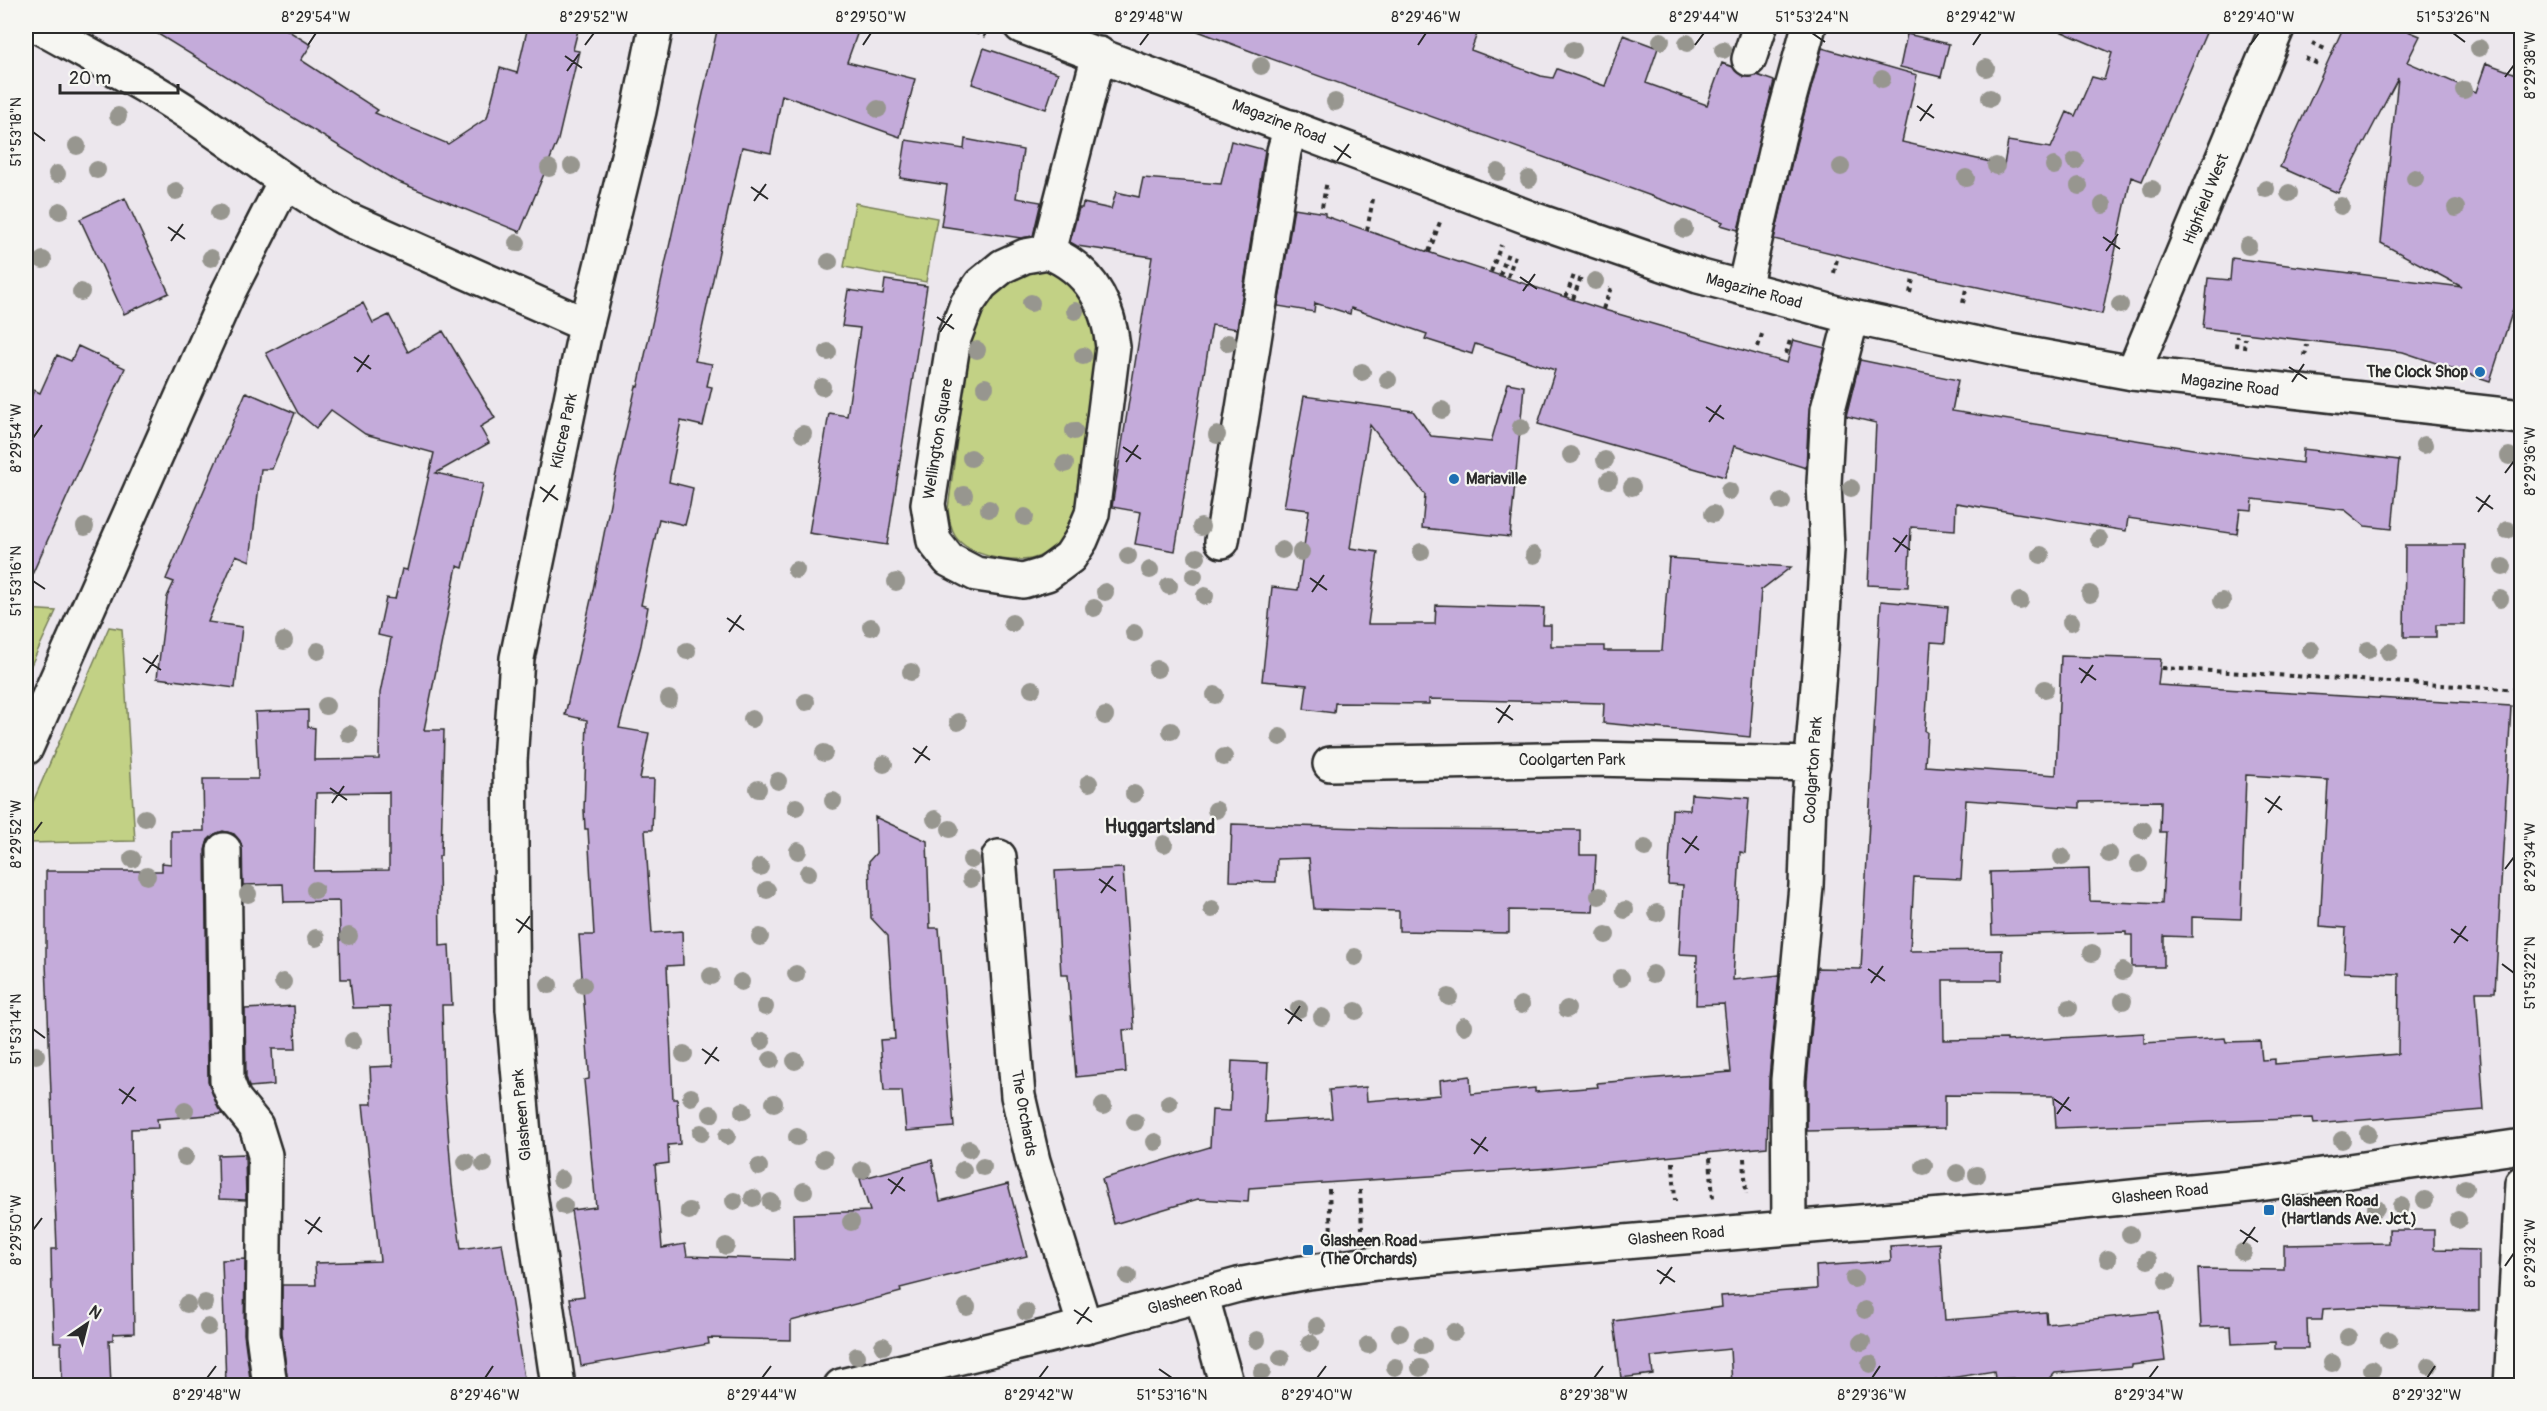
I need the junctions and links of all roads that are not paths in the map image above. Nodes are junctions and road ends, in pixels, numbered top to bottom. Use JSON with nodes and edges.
{"nodes":[{"id":1,"x":38,"y":26,"type":"edge"},
{"id":2,"x":656,"y":26,"type":"edge"},
{"id":3,"x":1021,"y":26,"type":"edge"},
{"id":4,"x":1760,"y":26,"type":"edge"},
{"id":5,"x":1809,"y":26,"type":"edge"},
{"id":6,"x":2278,"y":26,"type":"edge"},
{"id":7,"x":1099,"y":54,"type":"junction"},
{"id":8,"x":1749,"y":59,"type":"dead end"},
{"id":9,"x":1291,"y":127,"type":"junction"},
{"id":10,"x":284,"y":183,"type":"junction"},
{"id":11,"x":1048,"y":252,"type":"junction"},
{"id":12,"x":1744,"y":288,"type":"junction"},
{"id":13,"x":1852,"y":317,"type":"junction"},
{"id":14,"x":586,"y":325,"type":"junction"},
{"id":15,"x":2133,"y":373,"type":"junction"},
{"id":16,"x":2522,"y":417,"type":"edge"},
{"id":17,"x":1221,"y":541,"type":"dead end"},
{"id":18,"x":26,"y":748,"type":"edge"},
{"id":19,"x":1330,"y":764,"type":"dead end"},
{"id":20,"x":1813,"y":764,"type":"junction"},
{"id":21,"x":511,"y":843,"type":"joint"},
{"id":22,"x":224,"y":850,"type":"dead end"},
{"id":23,"x":999,"y":856,"type":"dead end"},
{"id":24,"x":2522,"y":1146,"type":"edge"},
{"id":25,"x":2522,"y":1183,"type":"edge"},
{"id":26,"x":1789,"y":1226,"type":"junction"},
{"id":27,"x":1201,"y":1294,"type":"junction"},
{"id":28,"x":1085,"y":1327,"type":"junction"},
{"id":29,"x":270,"y":1386,"type":"edge"},
{"id":30,"x":558,"y":1386,"type":"edge"},
{"id":31,"x":842,"y":1386,"type":"edge"},
{"id":32,"x":1227,"y":1386,"type":"edge"},
{"id":33,"x":2511,"y":1386,"type":"edge"}],
"edges":[{"from":1,"to":10,"type":"street"},
{"from":2,"to":14,"type":"street","name":"Kilcrea Park"},
{"from":3,"to":7,"type":"street","name":"Magazine Road"},
{"from":4,"to":8,"type":"street"},
{"from":5,"to":12,"type":"street"},
{"from":6,"to":15,"type":"street","name":"Highfield West"},
{"from":7,"to":9,"type":"street","name":"Magazine Road"},
{"from":7,"to":11,"type":"street"},
{"from":9,"to":12,"type":"street","name":"Magazine Road"},
{"from":9,"to":17,"type":"street"},
{"from":10,"to":14,"type":"street"},
{"from":10,"to":18,"type":"street"},
{"from":11,"to":11,"type":"street","name":"Wellington Square"},
{"from":12,"to":13,"type":"street","name":"Magazine Road"},
{"from":13,"to":15,"type":"street","name":"Magazine Road"},
{"from":13,"to":20,"type":"street","name":"Coolgarton Park"},
{"from":14,"to":21,"type":"street","name":"Kilcrea Park"},
{"from":15,"to":16,"type":"street","name":"Magazine Road"},
{"from":19,"to":20,"type":"street","name":"Coolgarten Park"},
{"from":20,"to":26,"type":"street","name":"Coolgarton Park"},
{"from":21,"to":30,"type":"street","name":"Glasheen Park"},
{"from":22,"to":29,"type":"street"},
{"from":23,"to":28,"type":"street","name":"The Orchards"},
{"from":24,"to":26,"type":"street","name":"Glasheen Road"},
{"from":25,"to":33,"type":"street"},
{"from":26,"to":27,"type":"street","name":"Glasheen Road"},
{"from":27,"to":28,"type":"street","name":"Glasheen Road"},
{"from":27,"to":32,"type":"street"},
{"from":28,"to":31,"type":"street","name":"Glasheen Road"}]}
